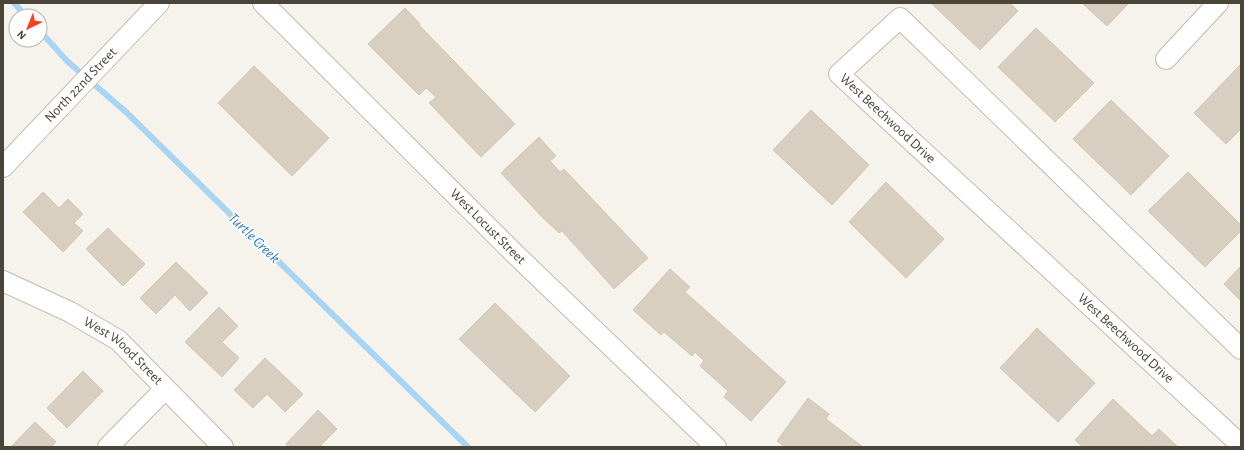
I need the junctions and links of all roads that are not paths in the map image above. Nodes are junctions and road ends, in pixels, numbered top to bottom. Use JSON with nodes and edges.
{"nodes":[{"id":1,"x":159,"y":3,"type":"edge"},
{"id":2,"x":263,"y":3,"type":"edge"},
{"id":3,"x":1218,"y":3,"type":"edge"},
{"id":4,"x":1166,"y":59,"type":"dead end"},
{"id":5,"x":3,"y":167,"type":"edge"},
{"id":6,"x":3,"y":281,"type":"edge"},
{"id":7,"x":1241,"y":349,"type":"edge"},
{"id":8,"x":165,"y":389,"type":"junction"},
{"id":9,"x":1241,"y":444,"type":"edge"},
{"id":10,"x":108,"y":447,"type":"edge"},
{"id":11,"x":223,"y":447,"type":"edge"},
{"id":12,"x":716,"y":447,"type":"edge"}],
"edges":[{"from":1,"to":5,"type":"street","name":"North 22nd Street"},
{"from":2,"to":12,"type":"street","name":"West Locust Street"},
{"from":3,"to":4,"type":"street"},
{"from":6,"to":8,"type":"street","name":"West Wood Street"},
{"from":7,"to":9,"type":"street","name":"West Beechwood Drive"},
{"from":8,"to":10,"type":"street"},
{"from":8,"to":11,"type":"street","name":"West Wood Street"}]}
